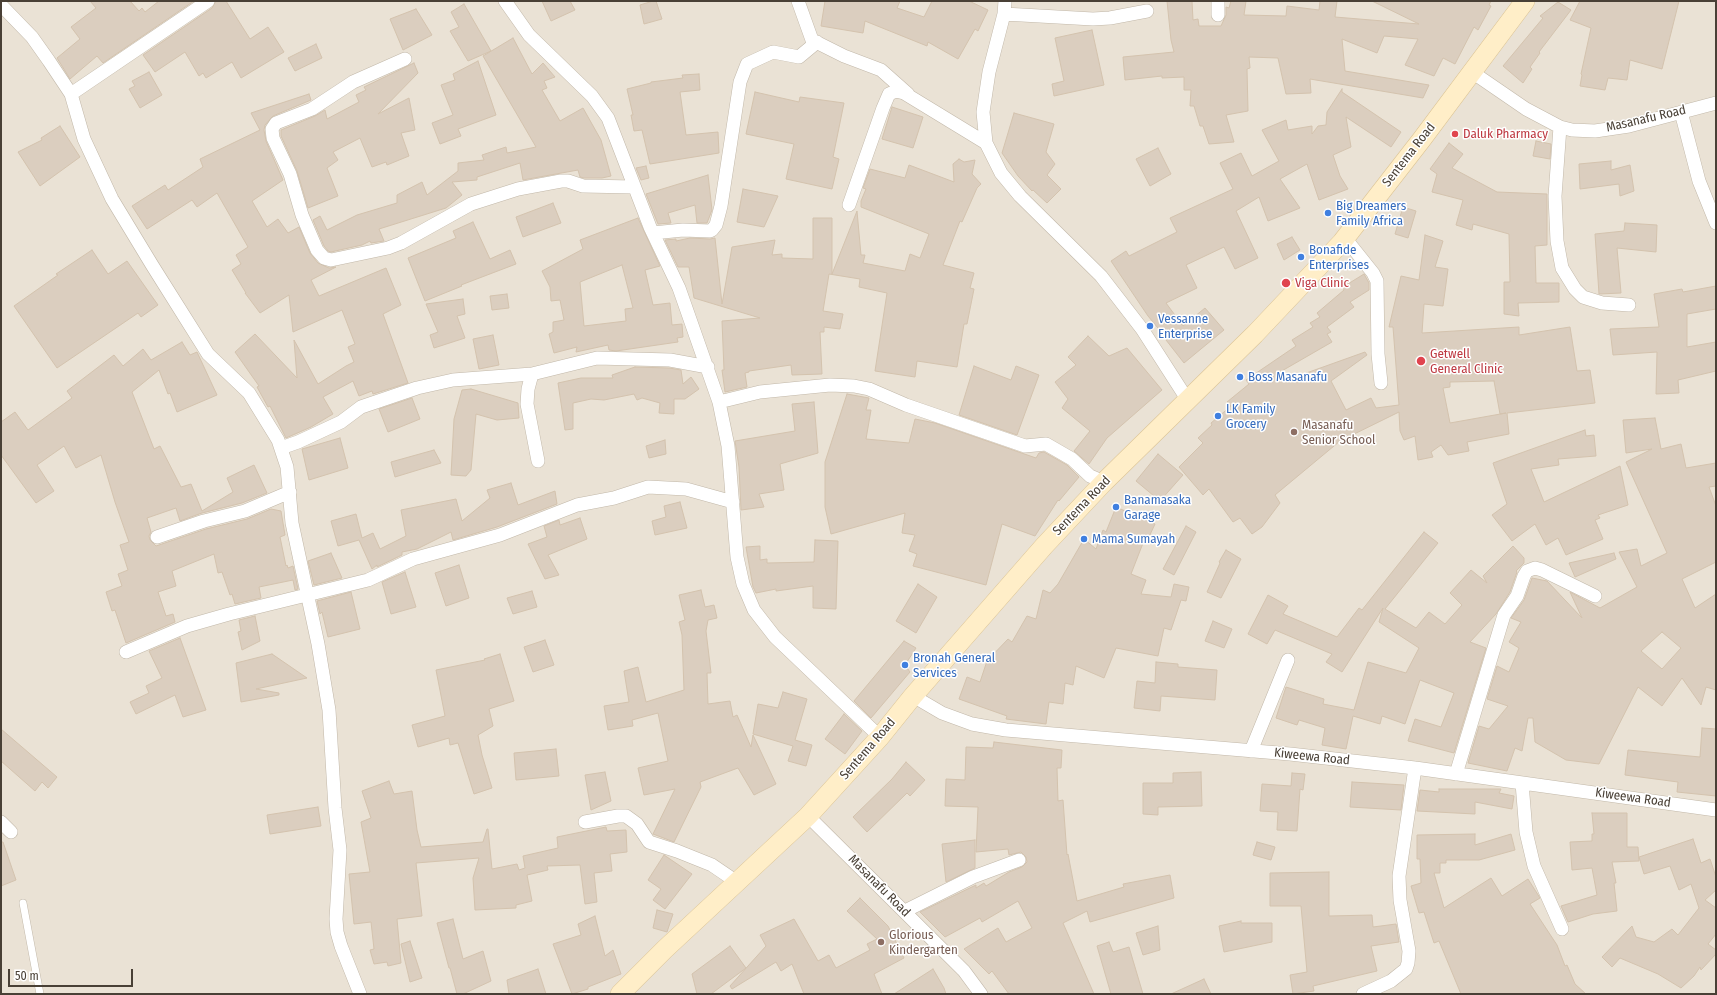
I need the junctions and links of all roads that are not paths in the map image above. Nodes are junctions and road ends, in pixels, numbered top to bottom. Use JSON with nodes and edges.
{"nodes":[{"id":1,"x":208,"y":1,"type":"edge"},
{"id":2,"x":505,"y":1,"type":"edge"},
{"id":3,"x":798,"y":1,"type":"edge"},
{"id":4,"x":1218,"y":1,"type":"edge"},
{"id":5,"x":1525,"y":1,"type":"edge"},
{"id":6,"x":1,"y":4,"type":"edge"},
{"id":7,"x":1005,"y":7,"type":"edge"},
{"id":8,"x":1147,"y":11,"type":"dead end"},
{"id":9,"x":1218,"y":15,"type":"dead end"},
{"id":10,"x":817,"y":42,"type":"junction"},
{"id":11,"x":406,"y":60,"type":"dead end"},
{"id":12,"x":1472,"y":72,"type":"junction"},
{"id":13,"x":71,"y":94,"type":"junction"},
{"id":14,"x":914,"y":99,"type":"junction"},
{"id":15,"x":1716,"y":103,"type":"edge"},
{"id":16,"x":1681,"y":112,"type":"junction"},
{"id":17,"x":1560,"y":127,"type":"junction"},
{"id":18,"x":986,"y":143,"type":"junction"},
{"id":19,"x":633,"y":187,"type":"junction"},
{"id":20,"x":849,"y":205,"type":"dead end"},
{"id":21,"x":1716,"y":223,"type":"edge"},
{"id":22,"x":653,"y":233,"type":"junction"},
{"id":23,"x":1345,"y":238,"type":"junction"},
{"id":24,"x":1629,"y":305,"type":"dead end"},
{"id":25,"x":708,"y":367,"type":"junction"},
{"id":26,"x":532,"y":374,"type":"junction"},
{"id":27,"x":1381,"y":383,"type":"dead end"},
{"id":28,"x":1187,"y":399,"type":"junction"},
{"id":29,"x":719,"y":402,"type":"junction"},
{"id":30,"x":281,"y":448,"type":"junction"},
{"id":31,"x":538,"y":461,"type":"dead end"},
{"id":32,"x":1104,"y":482,"type":"junction"},
{"id":33,"x":290,"y":492,"type":"junction"},
{"id":34,"x":733,"y":502,"type":"junction"},
{"id":35,"x":157,"y":537,"type":"dead end"},
{"id":36,"x":308,"y":594,"type":"junction"},
{"id":37,"x":1595,"y":596,"type":"dead end"},
{"id":38,"x":126,"y":652,"type":"dead end"},
{"id":39,"x":1288,"y":660,"type":"dead end"},
{"id":40,"x":913,"y":696,"type":"junction"},
{"id":41,"x":880,"y":737,"type":"junction"},
{"id":42,"x":1250,"y":750,"type":"junction"},
{"id":43,"x":1415,"y":768,"type":"junction"},
{"id":44,"x":1456,"y":774,"type":"junction"},
{"id":45,"x":1522,"y":784,"type":"junction"},
{"id":46,"x":1716,"y":810,"type":"edge"},
{"id":47,"x":808,"y":816,"type":"junction"},
{"id":48,"x":1,"y":822,"type":"edge"},
{"id":49,"x":585,"y":822,"type":"dead end"},
{"id":50,"x":11,"y":832,"type":"dead end"},
{"id":51,"x":1019,"y":860,"type":"dead end"},
{"id":52,"x":737,"y":882,"type":"junction"},
{"id":53,"x":23,"y":903,"type":"dead end"},
{"id":54,"x":905,"y":912,"type":"junction"},
{"id":55,"x":1562,"y":929,"type":"dead end"},
{"id":56,"x":40,"y":994,"type":"edge"},
{"id":57,"x":360,"y":994,"type":"edge"},
{"id":58,"x":620,"y":994,"type":"edge"},
{"id":59,"x":981,"y":994,"type":"edge"},
{"id":60,"x":1363,"y":994,"type":"edge"}],
"edges":[{"from":1,"to":13,"type":"street"},
{"from":2,"to":19,"type":"street"},
{"from":3,"to":10,"type":"street"},
{"from":4,"to":9,"type":"street"},
{"from":5,"to":12,"type":"main road","name":"Sentema Road"},
{"from":6,"to":13,"type":"street"},
{"from":7,"to":8,"type":"street"},
{"from":7,"to":18,"type":"street"},
{"from":10,"to":14,"type":"street"},
{"from":10,"to":22,"type":"street"},
{"from":11,"to":19,"type":"street"},
{"from":12,"to":17,"type":"street","name":"Masanafu Road"},
{"from":12,"to":23,"type":"main road","name":"Sentema Road"},
{"from":13,"to":30,"type":"street"},
{"from":14,"to":18,"type":"street"},
{"from":14,"to":20,"type":"street"},
{"from":15,"to":16,"type":"street","name":"Masanafu Road"},
{"from":16,"to":17,"type":"street","name":"Masanafu Road"},
{"from":16,"to":21,"type":"street"},
{"from":17,"to":24,"type":"street"},
{"from":18,"to":28,"type":"street"},
{"from":19,"to":22,"type":"street"},
{"from":22,"to":25,"type":"street"},
{"from":23,"to":27,"type":"street"},
{"from":23,"to":28,"type":"main road","name":"Sentema Road"},
{"from":25,"to":26,"type":"street"},
{"from":25,"to":29,"type":"street"},
{"from":26,"to":30,"type":"street"},
{"from":26,"to":31,"type":"street"},
{"from":28,"to":32,"type":"main road","name":"Sentema Road"},
{"from":29,"to":32,"type":"street"},
{"from":29,"to":34,"type":"street"},
{"from":30,"to":33,"type":"street"},
{"from":32,"to":40,"type":"main road","name":"Sentema Road"},
{"from":33,"to":35,"type":"street"},
{"from":33,"to":36,"type":"street"},
{"from":34,"to":36,"type":"street"},
{"from":34,"to":41,"type":"street"},
{"from":36,"to":38,"type":"street"},
{"from":36,"to":57,"type":"street"},
{"from":37,"to":44,"type":"street"},
{"from":39,"to":42,"type":"street"},
{"from":40,"to":41,"type":"main road","name":"Sentema Road"},
{"from":40,"to":42,"type":"street","name":"Kiweewa Road"},
{"from":41,"to":47,"type":"main road","name":"Sentema Road"},
{"from":42,"to":43,"type":"street","name":"Kiweewa Road"},
{"from":43,"to":44,"type":"street","name":"Kiweewa Road"},
{"from":43,"to":60,"type":"street"},
{"from":44,"to":45,"type":"street","name":"Kiweewa Road"},
{"from":45,"to":46,"type":"street","name":"Kiweewa Road"},
{"from":45,"to":55,"type":"street"},
{"from":47,"to":52,"type":"main road","name":"Sentema Road"},
{"from":47,"to":54,"type":"street","name":"Masanafu Road"},
{"from":48,"to":50,"type":"street"},
{"from":49,"to":52,"type":"street"},
{"from":51,"to":54,"type":"street"},
{"from":52,"to":58,"type":"main road","name":"Sentema Road"},
{"from":53,"to":56,"type":"lane"},
{"from":54,"to":59,"type":"street","name":"Masanafu Road"}]}
